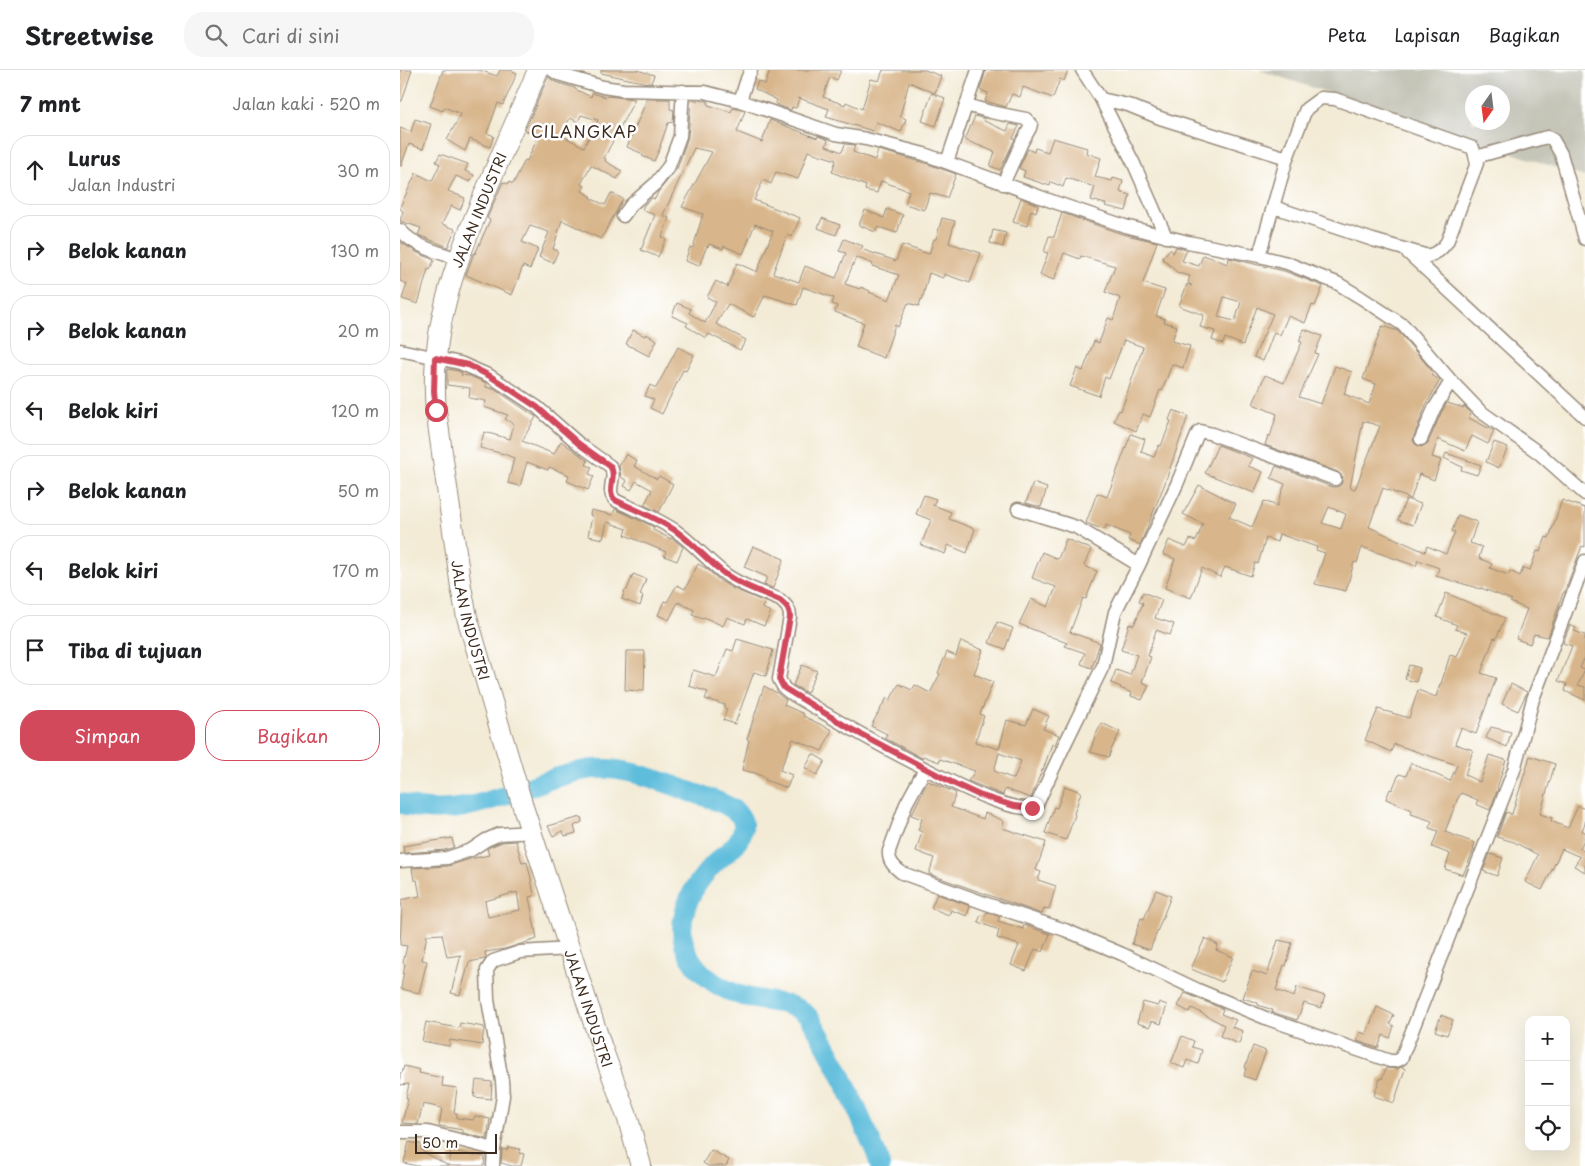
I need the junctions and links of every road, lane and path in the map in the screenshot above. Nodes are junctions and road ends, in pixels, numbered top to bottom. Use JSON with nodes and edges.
{"nodes":[{"id":1,"x":538,"y":70,"type":"edge"},
{"id":2,"x":552,"y":70,"type":"edge"},
{"id":3,"x":751,"y":70,"type":"edge"},
{"id":4,"x":978,"y":70,"type":"edge"},
{"id":5,"x":1082,"y":70,"type":"edge"},
{"id":6,"x":684,"y":91,"type":"junction"},
{"id":7,"x":1101,"y":99,"type":"junction"},
{"id":8,"x":740,"y":101,"type":"junction"},
{"id":9,"x":966,"y":104,"type":"junction"},
{"id":10,"x":1476,"y":157,"type":"junction"},
{"id":11,"x":1287,"y":158,"type":"junction"},
{"id":12,"x":947,"y":162,"type":"junction"},
{"id":13,"x":1003,"y":184,"type":"junction"},
{"id":14,"x":1274,"y":207,"type":"junction"},
{"id":15,"x":624,"y":216,"type":"dead end"},
{"id":16,"x":400,"y":230,"type":"edge"},
{"id":17,"x":1166,"y":237,"type":"junction"},
{"id":18,"x":1585,"y":240,"type":"edge"},
{"id":19,"x":1404,"y":249,"type":"junction"},
{"id":20,"x":1259,"y":256,"type":"junction"},
{"id":21,"x":459,"y":258,"type":"junction"},
{"id":22,"x":400,"y":350,"type":"edge"},
{"id":23,"x":435,"y":358,"type":"junction"},
{"id":24,"x":1451,"y":381,"type":"junction"},
{"id":25,"x":1585,"y":417,"type":"edge"},
{"id":26,"x":1421,"y":439,"type":"dead end"},
{"id":27,"x":1335,"y":479,"type":"dead end"},
{"id":28,"x":1585,"y":494,"type":"edge"},
{"id":29,"x":1018,"y":508,"type":"dead end"},
{"id":30,"x":1585,"y":561,"type":"edge"},
{"id":31,"x":1139,"y":566,"type":"junction"},
{"id":32,"x":925,"y":769,"type":"junction"},
{"id":33,"x":531,"y":832,"type":"junction"},
{"id":34,"x":400,"y":861,"type":"edge"},
{"id":35,"x":570,"y":949,"type":"junction"},
{"id":36,"x":400,"y":1132,"type":"edge"},
{"id":37,"x":494,"y":1149,"type":"junction"},
{"id":38,"x":493,"y":1166,"type":"edge"},
{"id":39,"x":642,"y":1166,"type":"edge"}],
"edges":[{"from":1,"to":21,"type":"main road","name":"JALAN INDUSTRI"},
{"from":2,"to":6,"type":"street"},
{"from":3,"to":8,"type":"street"},
{"from":4,"to":9,"type":"street"},
{"from":5,"to":7,"type":"street"},
{"from":6,"to":8,"type":"street"},
{"from":6,"to":15,"type":"street"},
{"from":7,"to":11,"type":"street"},
{"from":7,"to":17,"type":"street"},
{"from":8,"to":12,"type":"street"},
{"from":9,"to":12,"type":"street"},
{"from":9,"to":13,"type":"street"},
{"from":10,"to":11,"type":"street"},
{"from":10,"to":18,"type":"street"},
{"from":10,"to":19,"type":"street"},
{"from":11,"to":14,"type":"street"},
{"from":12,"to":13,"type":"street"},
{"from":13,"to":17,"type":"street"},
{"from":14,"to":19,"type":"street"},
{"from":14,"to":20,"type":"street"},
{"from":16,"to":21,"type":"street"},
{"from":17,"to":20,"type":"street"},
{"from":19,"to":25,"type":"street"},
{"from":20,"to":24,"type":"street"},
{"from":21,"to":23,"type":"main road","name":"JALAN INDUSTRI"},
{"from":22,"to":23,"type":"street"},
{"from":23,"to":32,"type":"street"},
{"from":23,"to":33,"type":"main road","name":"JALAN INDUSTRI"},
{"from":24,"to":26,"type":"street"},
{"from":24,"to":28,"type":"street"},
{"from":27,"to":31,"type":"street"},
{"from":29,"to":31,"type":"street"},
{"from":30,"to":32,"type":"street"},
{"from":31,"to":32,"type":"street"},
{"from":33,"to":34,"type":"street"},
{"from":33,"to":35,"type":"main road","name":"JALAN INDUSTRI"},
{"from":35,"to":37,"type":"street"},
{"from":35,"to":39,"type":"main road","name":"JALAN INDUSTRI"},
{"from":36,"to":37,"type":"street"},
{"from":37,"to":38,"type":"street"}]}
